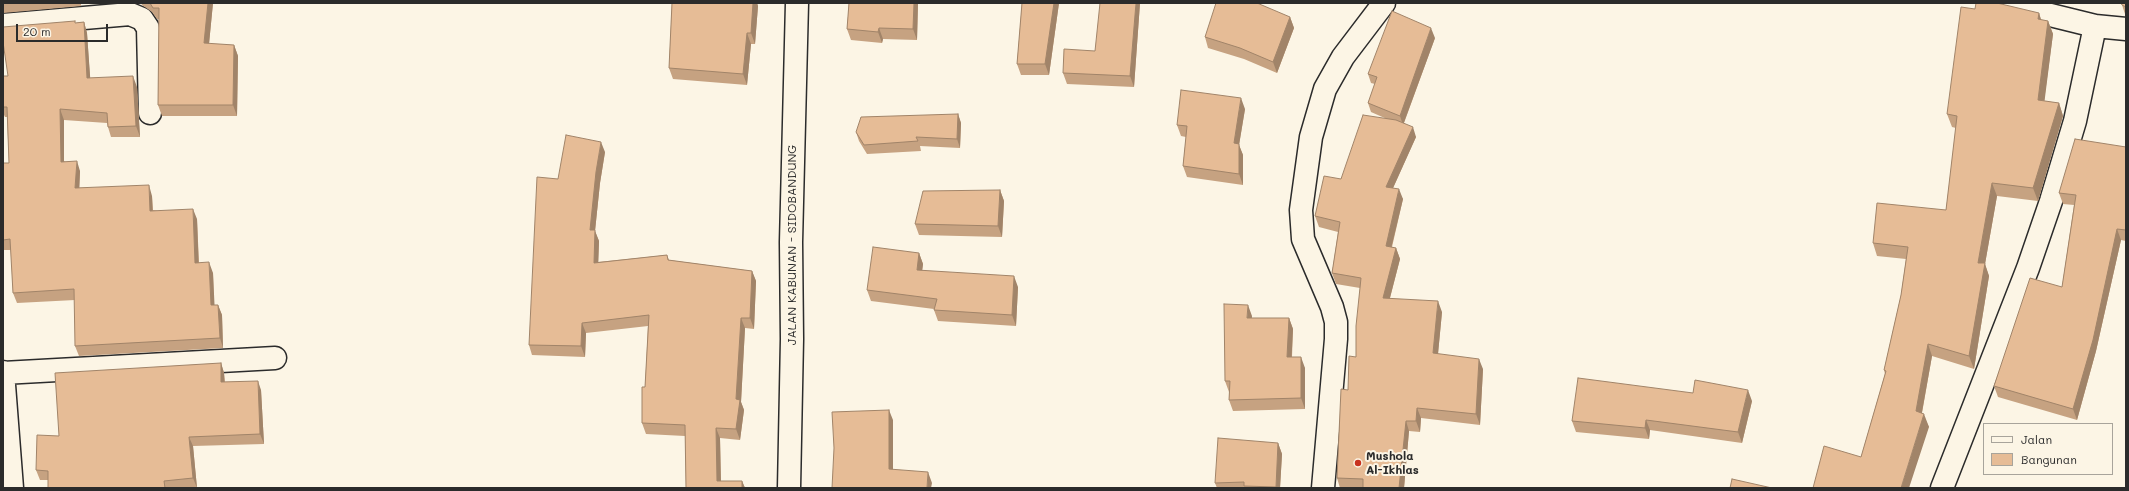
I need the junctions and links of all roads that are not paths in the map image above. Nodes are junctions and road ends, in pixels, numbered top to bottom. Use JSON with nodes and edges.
{"nodes":[{"id":1,"x":797,"y":3,"type":"edge"},
{"id":2,"x":1384,"y":3,"type":"edge"},
{"id":3,"x":2002,"y":3,"type":"edge"},
{"id":4,"x":3,"y":25,"type":"edge"},
{"id":5,"x":2095,"y":26,"type":"junction"},
{"id":6,"x":2126,"y":29,"type":"edge"},
{"id":7,"x":150,"y":113,"type":"dead end"},
{"id":8,"x":275,"y":358,"type":"dead end"},
{"id":9,"x":3,"y":372,"type":"edge"},
{"id":10,"x":12,"y":488,"type":"edge"},
{"id":11,"x":788,"y":488,"type":"edge"},
{"id":12,"x":1323,"y":488,"type":"edge"},
{"id":13,"x":1942,"y":488,"type":"edge"}],
"edges":[{"from":1,"to":11,"type":"street","name":"JALAN KABUNAN - SIDOBANDUNG"},
{"from":2,"to":12,"type":"street"},
{"from":3,"to":5,"type":"street"},
{"from":4,"to":7,"type":"street"},
{"from":5,"to":6,"type":"street"},
{"from":5,"to":13,"type":"street"},
{"from":8,"to":9,"type":"street"},
{"from":9,"to":10,"type":"street"}]}
